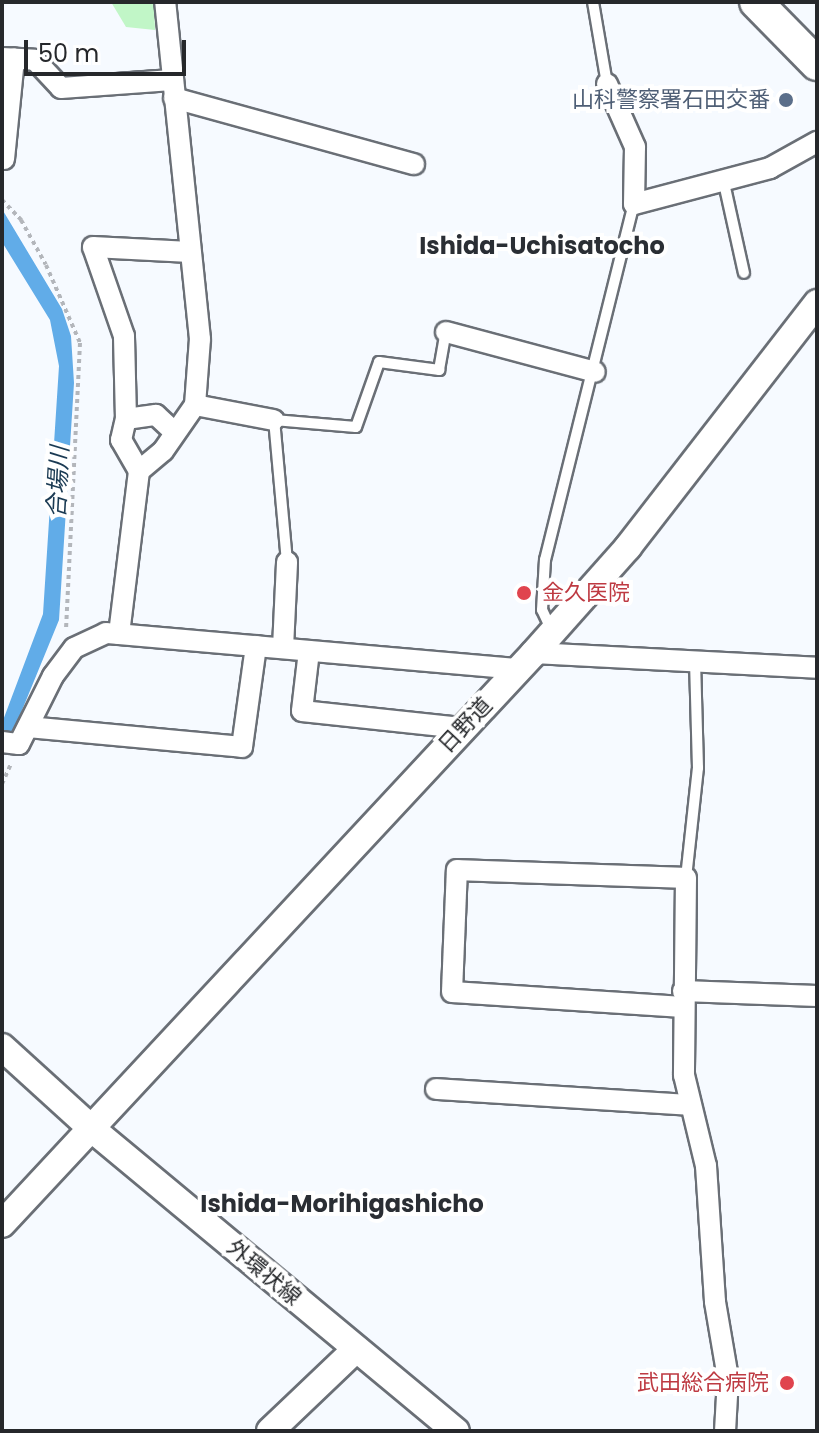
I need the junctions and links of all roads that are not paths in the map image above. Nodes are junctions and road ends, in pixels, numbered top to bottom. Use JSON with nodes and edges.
{"nodes":[{"id":1,"x":165,"y":2,"type":"edge"},
{"id":2,"x":593,"y":2,"type":"edge"},
{"id":3,"x":756,"y":2,"type":"edge"},
{"id":4,"x":8,"y":58,"type":"edge"},
{"id":5,"x":817,"y":64,"type":"edge"},
{"id":6,"x":607,"y":84,"type":"joint"},
{"id":7,"x":173,"y":89,"type":"junction"},
{"id":8,"x":817,"y":142,"type":"edge"},
{"id":9,"x":4,"y":159,"type":"dead end"},
{"id":10,"x":414,"y":164,"type":"dead end"},
{"id":11,"x":724,"y":183,"type":"junction"},
{"id":12,"x":634,"y":204,"type":"junction"},
{"id":13,"x":190,"y":252,"type":"junction"},
{"id":14,"x":744,"y":273,"type":"dead end"},
{"id":15,"x":817,"y":303,"type":"edge"},
{"id":16,"x":446,"y":332,"type":"joint"},
{"id":17,"x":595,"y":372,"type":"junction"},
{"id":18,"x":195,"y":405,"type":"junction"},
{"id":19,"x":126,"y":419,"type":"junction"},
{"id":20,"x":274,"y":420,"type":"junction"},
{"id":21,"x":174,"y":432,"type":"junction"},
{"id":22,"x":139,"y":471,"type":"junction"},
{"id":23,"x":287,"y":562,"type":"joint"},
{"id":24,"x":552,"y":633,"type":"junction"},
{"id":25,"x":119,"y":634,"type":"junction"},
{"id":26,"x":256,"y":646,"type":"junction"},
{"id":27,"x":283,"y":648,"type":"junction"},
{"id":28,"x":309,"y":651,"type":"junction"},
{"id":29,"x":695,"y":660,"type":"junction"},
{"id":30,"x":526,"y":661,"type":"junction"},
{"id":31,"x":817,"y":668,"type":"edge"},
{"id":32,"x":28,"y":727,"type":"junction"},
{"id":33,"x":461,"y":728,"type":"junction"},
{"id":34,"x":6,"y":743,"type":"edge"},
{"id":35,"x":686,"y":878,"type":"junction"},
{"id":36,"x":817,"y":996,"type":"edge"},
{"id":37,"x":683,"y":999,"type":"junction"},
{"id":38,"x":2,"y":1047,"type":"edge"},
{"id":39,"x":436,"y":1089,"type":"dead end"},
{"id":40,"x":690,"y":1105,"type":"junction"},
{"id":41,"x":92,"y":1129,"type":"junction"},
{"id":42,"x":2,"y":1224,"type":"edge"},
{"id":43,"x":356,"y":1349,"type":"junction"},
{"id":44,"x":270,"y":1431,"type":"edge"},
{"id":45,"x":456,"y":1431,"type":"edge"},
{"id":46,"x":725,"y":1431,"type":"edge"}],
"edges":[{"from":1,"to":7,"type":"street"},
{"from":2,"to":6,"type":"lane"},
{"from":3,"to":5,"type":"main road"},
{"from":4,"to":7,"type":"street"},
{"from":4,"to":9,"type":"street"},
{"from":6,"to":12,"type":"street"},
{"from":7,"to":10,"type":"street"},
{"from":7,"to":13,"type":"street"},
{"from":8,"to":11,"type":"street"},
{"from":11,"to":12,"type":"street"},
{"from":11,"to":14,"type":"lane"},
{"from":12,"to":17,"type":"lane"},
{"from":13,"to":18,"type":"street"},
{"from":13,"to":19,"type":"street"},
{"from":15,"to":24,"type":"street","name":"日野道"},
{"from":16,"to":17,"type":"street"},
{"from":16,"to":20,"type":"lane"},
{"from":17,"to":24,"type":"lane"},
{"from":18,"to":20,"type":"street"},
{"from":18,"to":21,"type":"street"},
{"from":19,"to":21,"type":"street"},
{"from":19,"to":22,"type":"street"},
{"from":20,"to":23,"type":"lane"},
{"from":21,"to":22,"type":"street"},
{"from":22,"to":25,"type":"street"},
{"from":23,"to":27,"type":"street"},
{"from":24,"to":30,"type":"street","name":"日野道"},
{"from":25,"to":26,"type":"street"},
{"from":25,"to":32,"type":"street"},
{"from":26,"to":27,"type":"street"},
{"from":26,"to":32,"type":"street"},
{"from":27,"to":28,"type":"street"},
{"from":28,"to":30,"type":"street"},
{"from":28,"to":33,"type":"street"},
{"from":29,"to":30,"type":"street"},
{"from":29,"to":31,"type":"street"},
{"from":29,"to":35,"type":"lane"},
{"from":30,"to":33,"type":"street","name":"日野道"},
{"from":32,"to":34,"type":"street"},
{"from":33,"to":41,"type":"street","name":"日野道"},
{"from":35,"to":37,"type":"street"},
{"from":35,"to":37,"type":"street"},
{"from":36,"to":37,"type":"street"},
{"from":37,"to":40,"type":"street"},
{"from":38,"to":41,"type":"street","name":"外環状線"},
{"from":39,"to":40,"type":"street"},
{"from":40,"to":46,"type":"street"},
{"from":41,"to":42,"type":"street","name":"日野道"},
{"from":41,"to":43,"type":"street","name":"外環状線"},
{"from":43,"to":44,"type":"street"},
{"from":43,"to":45,"type":"street","name":"外環状線"}]}
